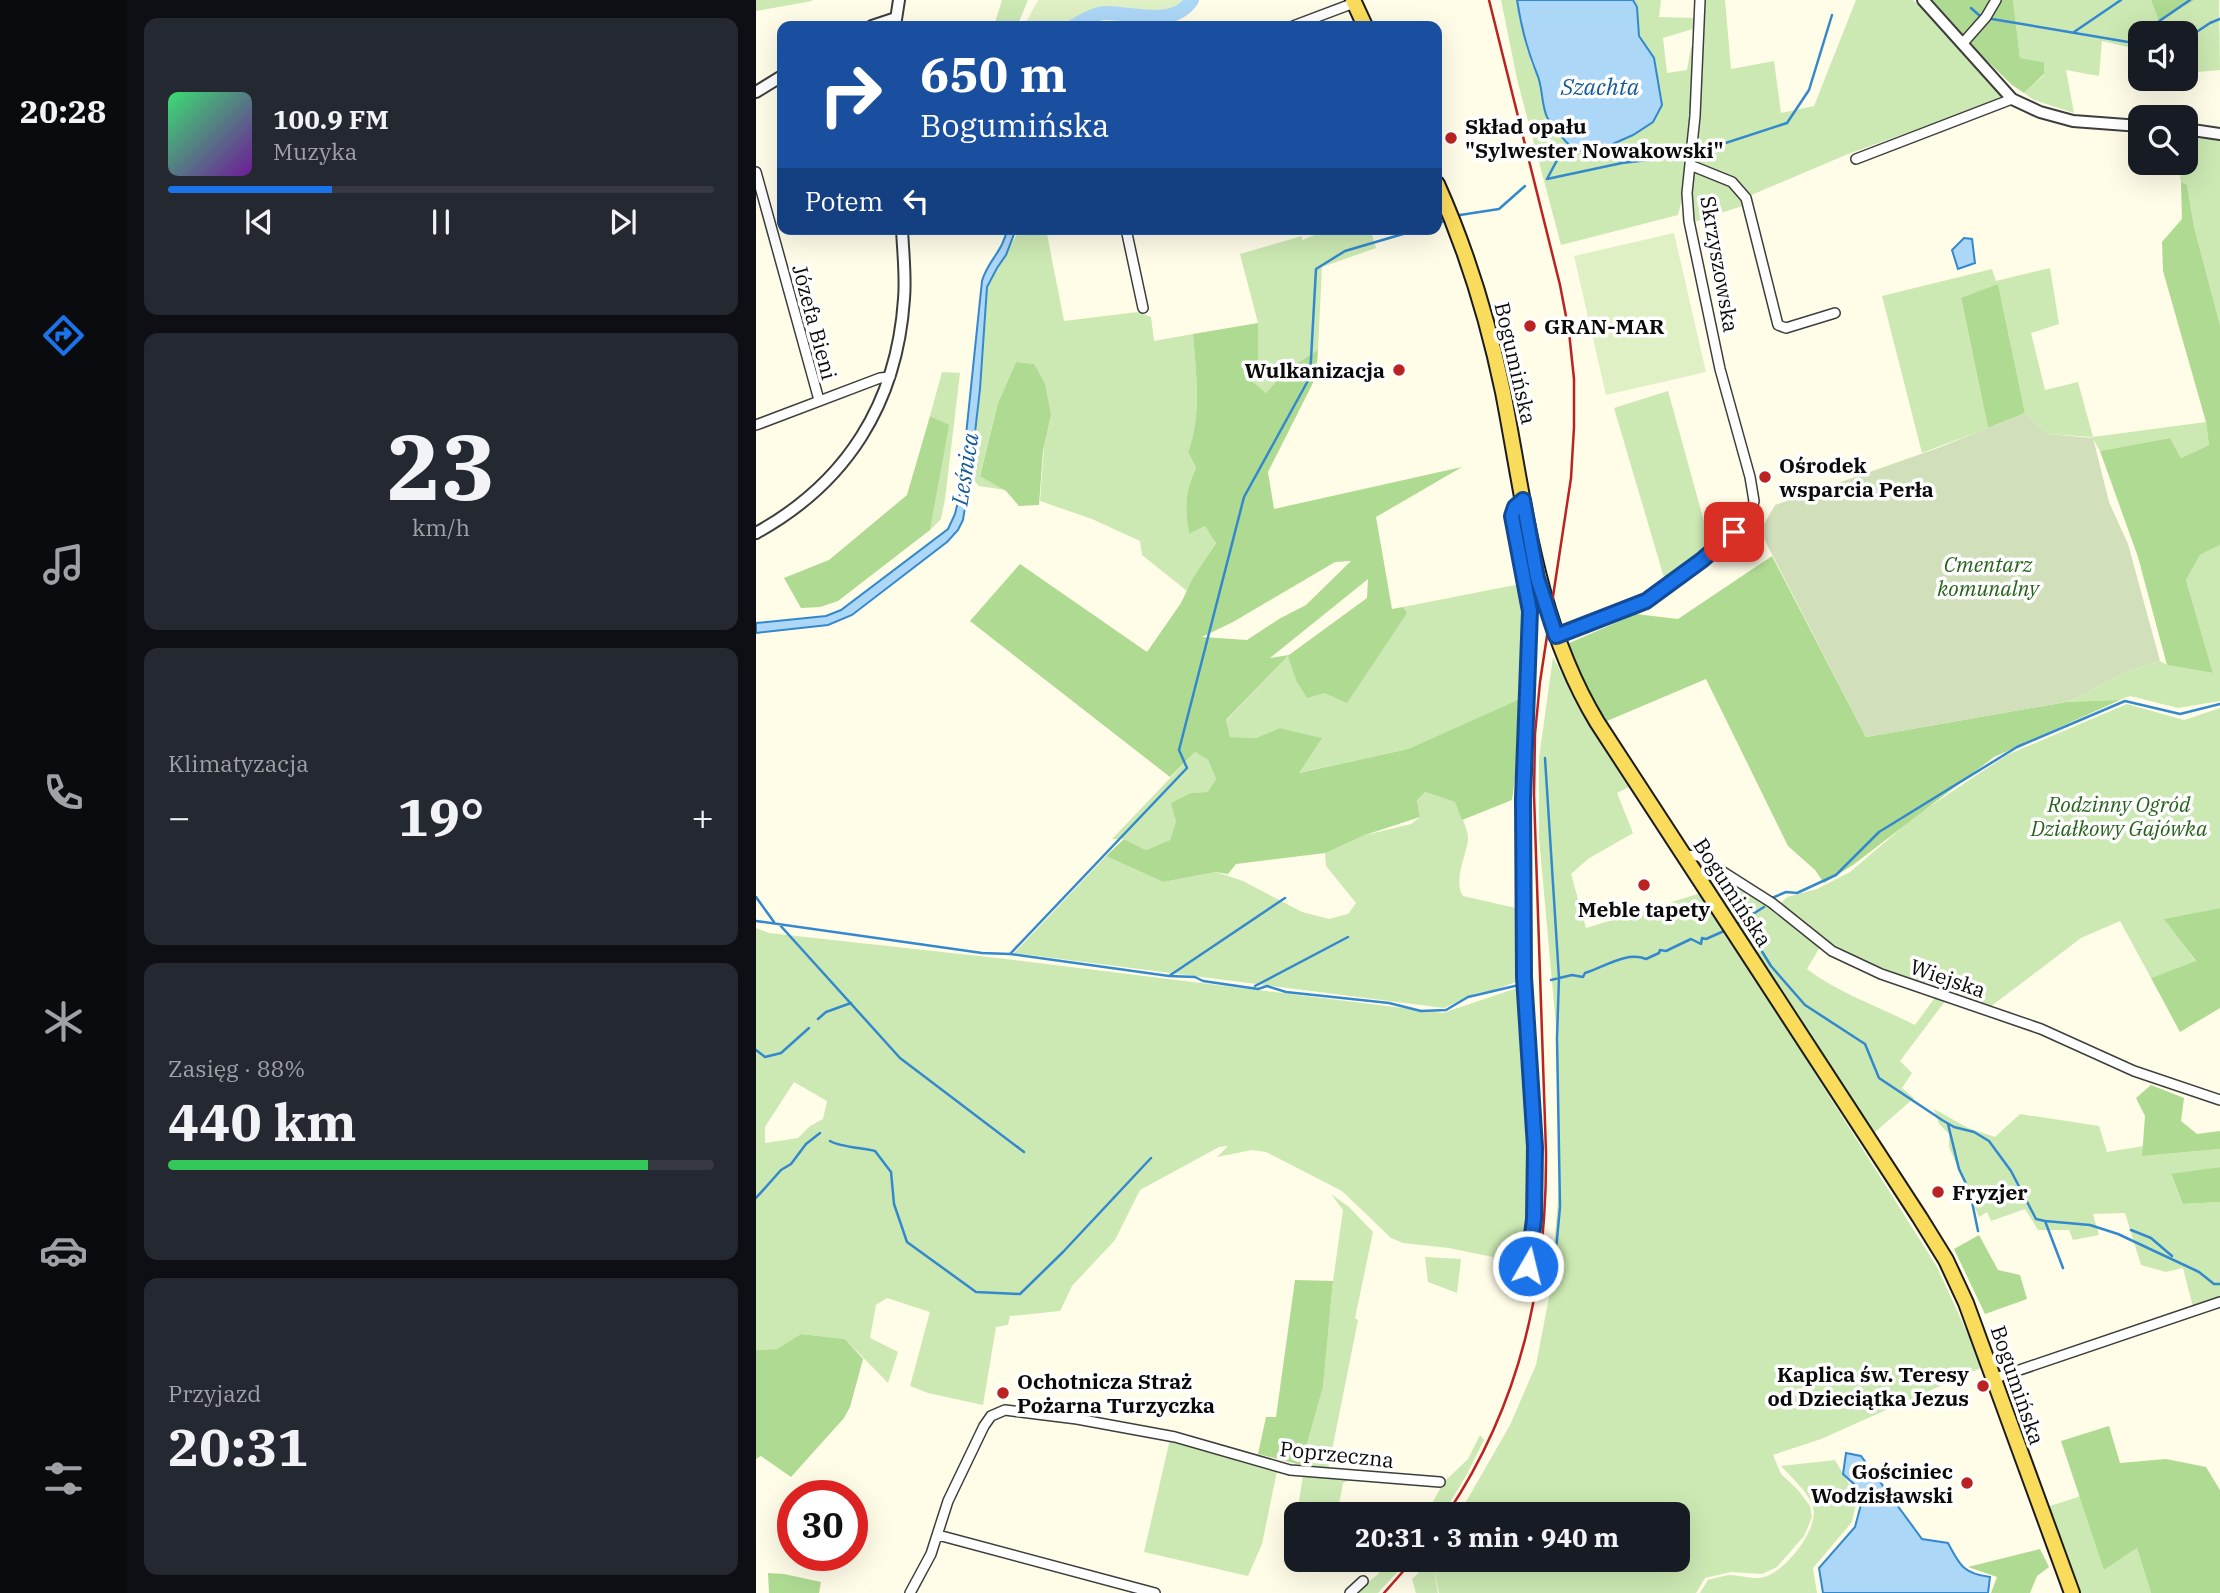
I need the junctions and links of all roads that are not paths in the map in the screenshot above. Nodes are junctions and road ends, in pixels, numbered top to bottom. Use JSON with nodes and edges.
{"nodes":[{"id":1,"x":899,"y":0,"type":"edge"},
{"id":2,"x":1700,"y":0,"type":"edge"},
{"id":3,"x":1923,"y":0,"type":"edge"},
{"id":4,"x":1996,"y":0,"type":"edge"},
{"id":5,"x":1354,"y":1,"type":"edge"},
{"id":6,"x":896,"y":21,"type":"edge"},
{"id":7,"x":1305,"y":21,"type":"edge"},
{"id":8,"x":1363,"y":21,"type":"edge"},
{"id":9,"x":1963,"y":43,"type":"junction"},
{"id":10,"x":777,"y":79,"type":"edge"},
{"id":11,"x":756,"y":92,"type":"edge"},
{"id":12,"x":2012,"y":99,"type":"junction"},
{"id":13,"x":2128,"y":125,"type":"edge"},
{"id":14,"x":2198,"y":131,"type":"edge"},
{"id":15,"x":2220,"y":134,"type":"edge"},
{"id":16,"x":1856,"y":159,"type":"dead end"},
{"id":17,"x":1690,"y":165,"type":"junction"},
{"id":18,"x":756,"y":172,"type":"edge"},
{"id":19,"x":1442,"y":196,"type":"edge"},
{"id":20,"x":902,"y":235,"type":"edge"},
{"id":21,"x":1127,"y":235,"type":"edge"},
{"id":22,"x":1143,"y":308,"type":"dead end"},
{"id":23,"x":1835,"y":313,"type":"dead end"},
{"id":24,"x":890,"y":377,"type":"junction"},
{"id":25,"x":819,"y":400,"type":"junction"},
{"id":26,"x":756,"y":425,"type":"edge"},
{"id":27,"x":1523,"y":500,"type":"junction"},
{"id":28,"x":756,"y":533,"type":"edge"},
{"id":29,"x":1556,"y":636,"type":"junction"},
{"id":30,"x":1684,"y":855,"type":"junction"},
{"id":31,"x":2220,"y":1100,"type":"edge"},
{"id":32,"x":1528,"y":1266,"type":"dead end"},
{"id":33,"x":2220,"y":1302,"type":"edge"},
{"id":34,"x":1993,"y":1379,"type":"junction"},
{"id":35,"x":1440,"y":1482,"type":"dead end"},
{"id":36,"x":938,"y":1535,"type":"junction"},
{"id":37,"x":1363,"y":1581,"type":"dead end"},
{"id":38,"x":910,"y":1593,"type":"edge"},
{"id":39,"x":1155,"y":1593,"type":"edge"},
{"id":40,"x":1350,"y":1593,"type":"edge"},
{"id":41,"x":2072,"y":1593,"type":"edge"}],
"edges":[{"from":1,"to":6,"type":"street"},
{"from":2,"to":17,"type":"street","name":"Skrzyszowska"},
{"from":3,"to":9,"type":"street"},
{"from":4,"to":9,"type":"street"},
{"from":5,"to":7,"type":"street"},
{"from":5,"to":8,"type":"main road"},
{"from":9,"to":12,"type":"street"},
{"from":10,"to":11,"type":"street"},
{"from":12,"to":13,"type":"street"},
{"from":12,"to":16,"type":"street"},
{"from":14,"to":15,"type":"street"},
{"from":17,"to":23,"type":"street","name":"Skrzyszowska"},
{"from":17,"to":29,"type":"street","name":"Skrzyszowska"},
{"from":18,"to":25,"type":"street","name":"Józefa Bieni"},
{"from":19,"to":27,"type":"main road","name":"Bogumińska"},
{"from":20,"to":24,"type":"street"},
{"from":21,"to":22,"type":"street"},
{"from":24,"to":25,"type":"street"},
{"from":24,"to":28,"type":"street"},
{"from":25,"to":26,"type":"street"},
{"from":27,"to":29,"type":"main road","name":"Bogumińska"},
{"from":27,"to":32,"type":"street"},
{"from":29,"to":30,"type":"main road","name":"Bogumińska"},
{"from":30,"to":31,"type":"street","name":"Wiejska"},
{"from":30,"to":34,"type":"main road","name":"Bogumińska"},
{"from":33,"to":34,"type":"street"},
{"from":34,"to":41,"type":"main road","name":"Bogumińska"},
{"from":35,"to":36,"type":"street","name":"Poprzeczna"},
{"from":36,"to":38,"type":"street","name":"Poprzeczna"},
{"from":36,"to":39,"type":"street"},
{"from":37,"to":40,"type":"street"}]}
